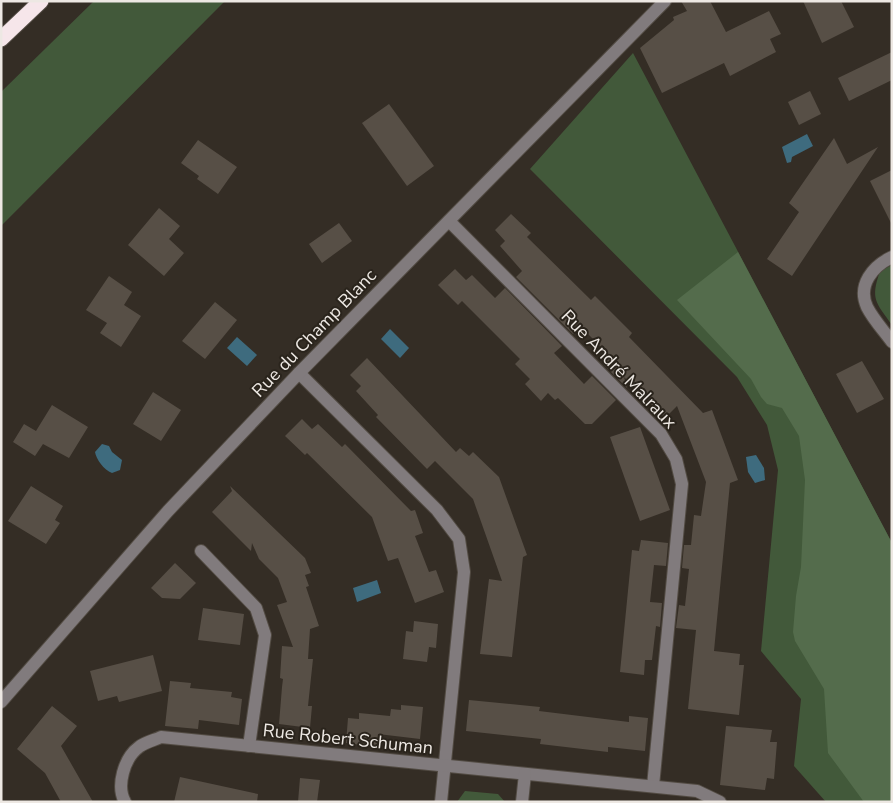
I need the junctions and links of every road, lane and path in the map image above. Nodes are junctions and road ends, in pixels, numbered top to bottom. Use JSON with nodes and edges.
{"nodes":[{"id":1,"x":40,"y":1,"type":"edge"},
{"id":2,"x":665,"y":1,"type":"edge"},
{"id":3,"x":1,"y":39,"type":"edge"},
{"id":4,"x":450,"y":221,"type":"junction"},
{"id":5,"x":892,"y":257,"type":"edge"},
{"id":6,"x":892,"y":342,"type":"edge"},
{"id":7,"x":299,"y":373,"type":"junction"},
{"id":8,"x":201,"y":551,"type":"dead end"},
{"id":9,"x":1,"y":702,"type":"edge"},
{"id":10,"x":249,"y":746,"type":"junction"},
{"id":11,"x":444,"y":767,"type":"junction"},
{"id":12,"x":525,"y":774,"type":"junction"},
{"id":13,"x":654,"y":786,"type":"junction"},
{"id":14,"x":125,"y":802,"type":"edge"},
{"id":15,"x":441,"y":802,"type":"edge"},
{"id":16,"x":522,"y":802,"type":"edge"},
{"id":17,"x":720,"y":802,"type":"edge"}],
"edges":[{"from":1,"to":3,"type":"highway"},
{"from":2,"to":4,"type":"street","name":"Rue du Champ Blanc"},
{"from":4,"to":7,"type":"street","name":"Rue du Champ Blanc"},
{"from":4,"to":13,"type":"street","name":"Rue André Malraux"},
{"from":5,"to":6,"type":"street"},
{"from":7,"to":9,"type":"street","name":"Rue du Champ Blanc"},
{"from":7,"to":11,"type":"street"},
{"from":8,"to":10,"type":"street","name":"Rue Robert Schuman"},
{"from":10,"to":11,"type":"street","name":"Rue Robert Schuman"},
{"from":10,"to":14,"type":"street","name":"Rue Robert Schuman"},
{"from":11,"to":12,"type":"street","name":"Rue Robert Schuman"},
{"from":11,"to":15,"type":"street"},
{"from":12,"to":13,"type":"street"},
{"from":12,"to":16,"type":"street"},
{"from":13,"to":17,"type":"street"}]}
